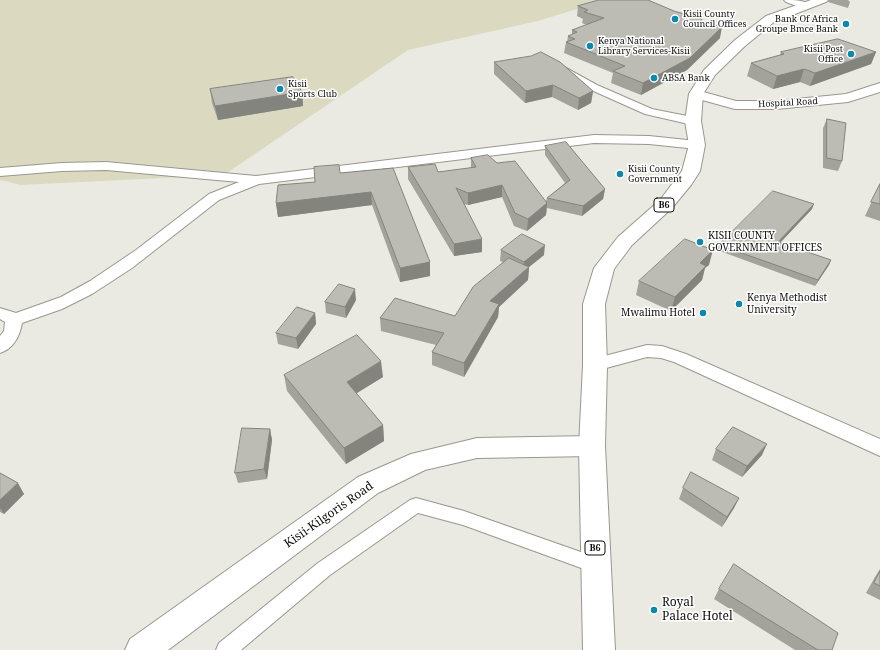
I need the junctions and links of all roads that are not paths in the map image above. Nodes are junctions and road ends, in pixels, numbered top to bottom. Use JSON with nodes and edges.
{"nodes":[{"id":1,"x":806,"y":2,"type":"edge"},
{"id":2,"x":552,"y":63,"type":"edge"},
{"id":3,"x":880,"y":87,"type":"edge"},
{"id":4,"x":696,"y":94,"type":"junction"},
{"id":5,"x":693,"y":121,"type":"junction"},
{"id":6,"x":697,"y":145,"type":"junction"},
{"id":7,"x":0,"y":172,"type":"edge"},
{"id":8,"x":257,"y":180,"type":"junction"},
{"id":9,"x":7,"y":317,"type":"edge"},
{"id":10,"x":0,"y":347,"type":"edge"},
{"id":11,"x":595,"y":365,"type":"junction"},
{"id":12,"x":592,"y":446,"type":"junction"},
{"id":13,"x":880,"y":448,"type":"edge"},
{"id":14,"x":595,"y":565,"type":"junction"},
{"id":15,"x":141,"y":650,"type":"edge"},
{"id":16,"x":226,"y":650,"type":"edge"},
{"id":17,"x":599,"y":650,"type":"edge"}],
"edges":[{"from":1,"to":4,"type":"main road","number":"B6"},
{"from":2,"to":5,"type":"street"},
{"from":3,"to":4,"type":"street","name":"Hospital Road"},
{"from":4,"to":5,"type":"main road","number":"B6"},
{"from":5,"to":6,"type":"main road","number":"B6"},
{"from":6,"to":8,"type":"street"},
{"from":6,"to":11,"type":"main road","number":"B6"},
{"from":7,"to":8,"type":"street"},
{"from":8,"to":9,"type":"street"},
{"from":9,"to":10,"type":"street"},
{"from":11,"to":12,"type":"main road","number":"B6"},
{"from":11,"to":13,"type":"street"},
{"from":12,"to":14,"type":"main road","number":"B6"},
{"from":12,"to":15,"type":"main road","name":"Kisii-Kilgoris Road"},
{"from":14,"to":16,"type":"street"},
{"from":14,"to":17,"type":"main road","number":"B6"}]}
